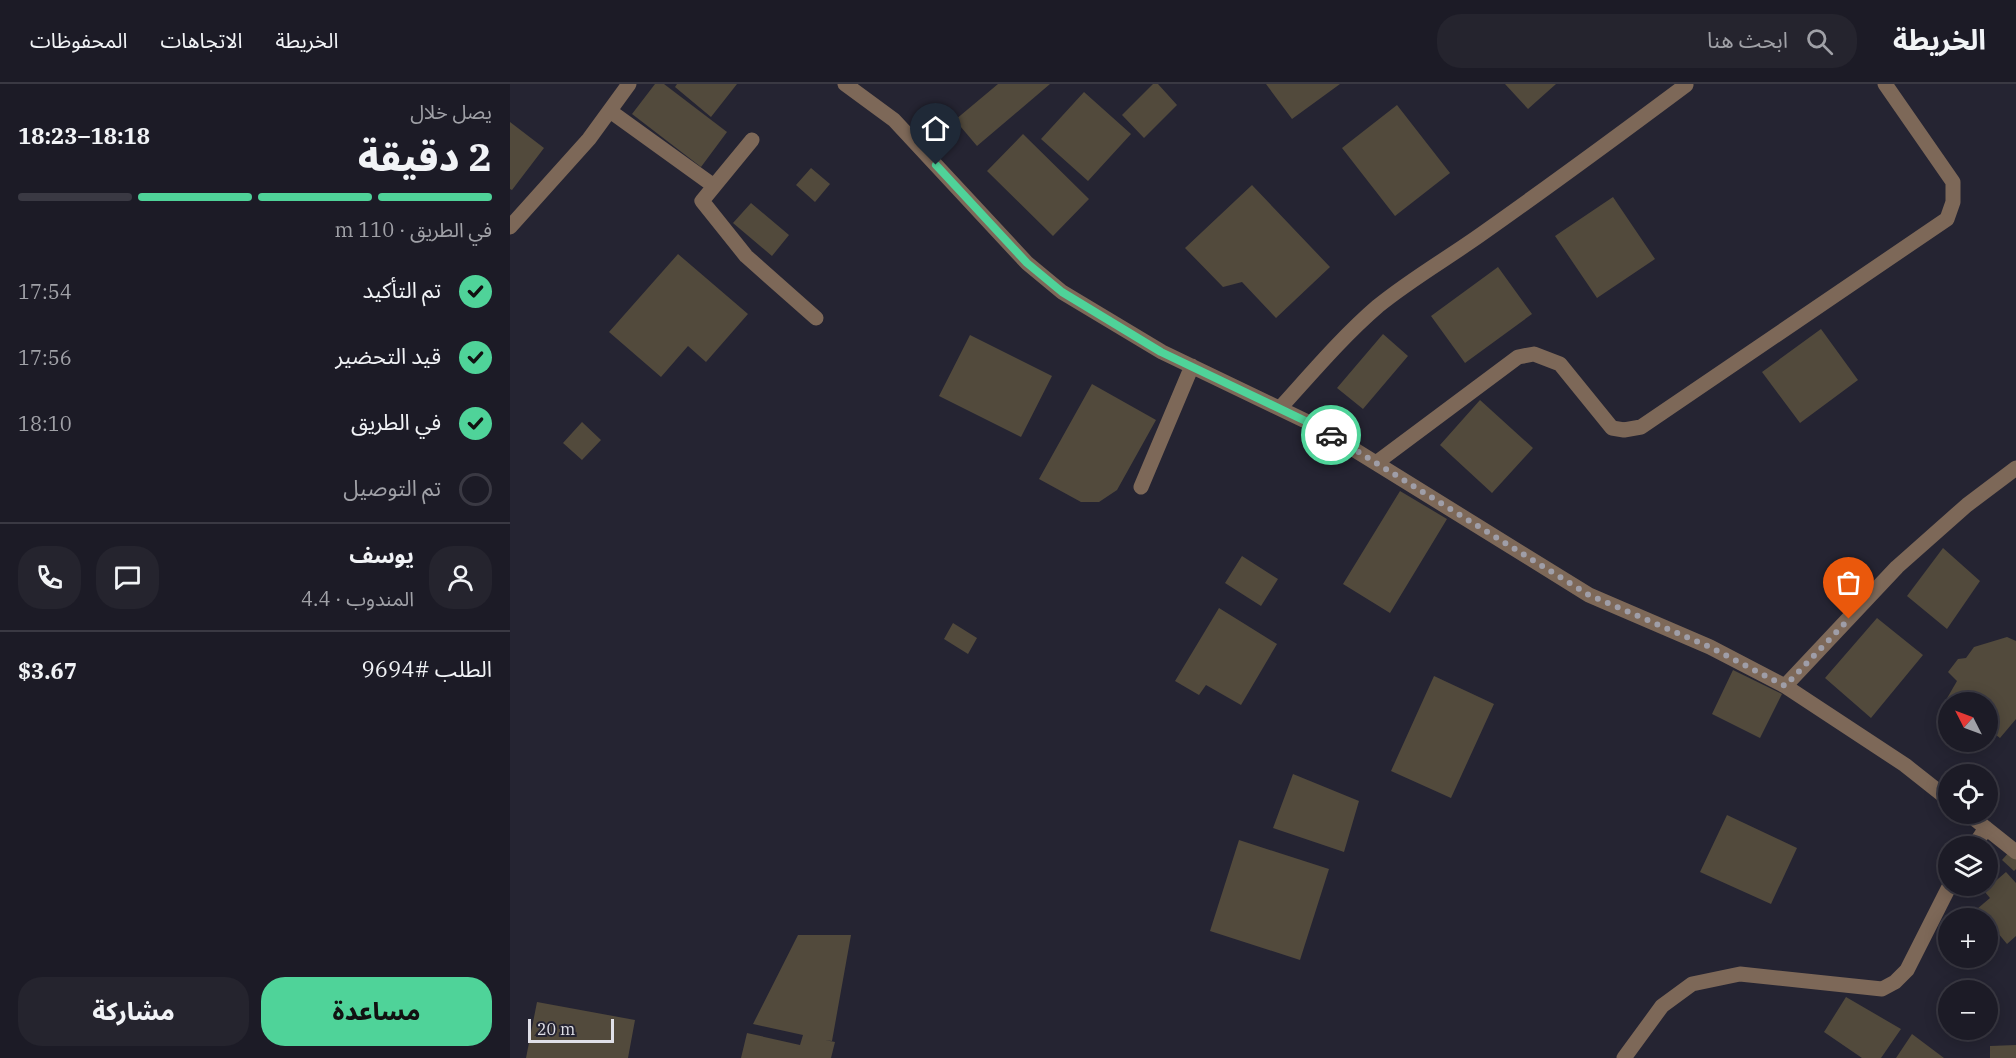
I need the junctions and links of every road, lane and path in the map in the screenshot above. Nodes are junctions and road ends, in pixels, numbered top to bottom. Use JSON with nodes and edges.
{"nodes":[{"id":1,"x":629,"y":84,"type":"edge"},
{"id":2,"x":845,"y":84,"type":"edge"},
{"id":3,"x":1885,"y":84,"type":"edge"},
{"id":4,"x":1686,"y":85,"type":"edge"},
{"id":5,"x":610,"y":111,"type":"junction"},
{"id":6,"x":510,"y":226,"type":"edge"},
{"id":7,"x":816,"y":318,"type":"dead end"},
{"id":8,"x":1192,"y":366,"type":"junction"},
{"id":9,"x":1280,"y":408,"type":"junction"},
{"id":10,"x":1376,"y":463,"type":"junction"},
{"id":11,"x":2016,"y":468,"type":"edge"},
{"id":12,"x":1141,"y":487,"type":"dead end"},
{"id":13,"x":1785,"y":686,"type":"junction"},
{"id":14,"x":1938,"y":791,"type":"edge"},
{"id":15,"x":1981,"y":824,"type":"edge"},
{"id":16,"x":1986,"y":828,"type":"junction"},
{"id":17,"x":1981,"y":836,"type":"edge"},
{"id":18,"x":2016,"y":852,"type":"edge"},
{"id":19,"x":1944,"y":896,"type":"edge"},
{"id":20,"x":1624,"y":1058,"type":"edge"}],
"edges":[{"from":1,"to":5,"type":"street"},
{"from":2,"to":8,"type":"street"},
{"from":3,"to":10,"type":"street"},
{"from":4,"to":9,"type":"street"},
{"from":5,"to":6,"type":"street"},
{"from":5,"to":7,"type":"street"},
{"from":8,"to":9,"type":"street"},
{"from":8,"to":12,"type":"street"},
{"from":9,"to":10,"type":"street"},
{"from":10,"to":13,"type":"street"},
{"from":11,"to":13,"type":"street"},
{"from":13,"to":14,"type":"street"},
{"from":15,"to":16,"type":"street"},
{"from":16,"to":17,"type":"street"},
{"from":16,"to":18,"type":"street"},
{"from":19,"to":20,"type":"street"}]}
